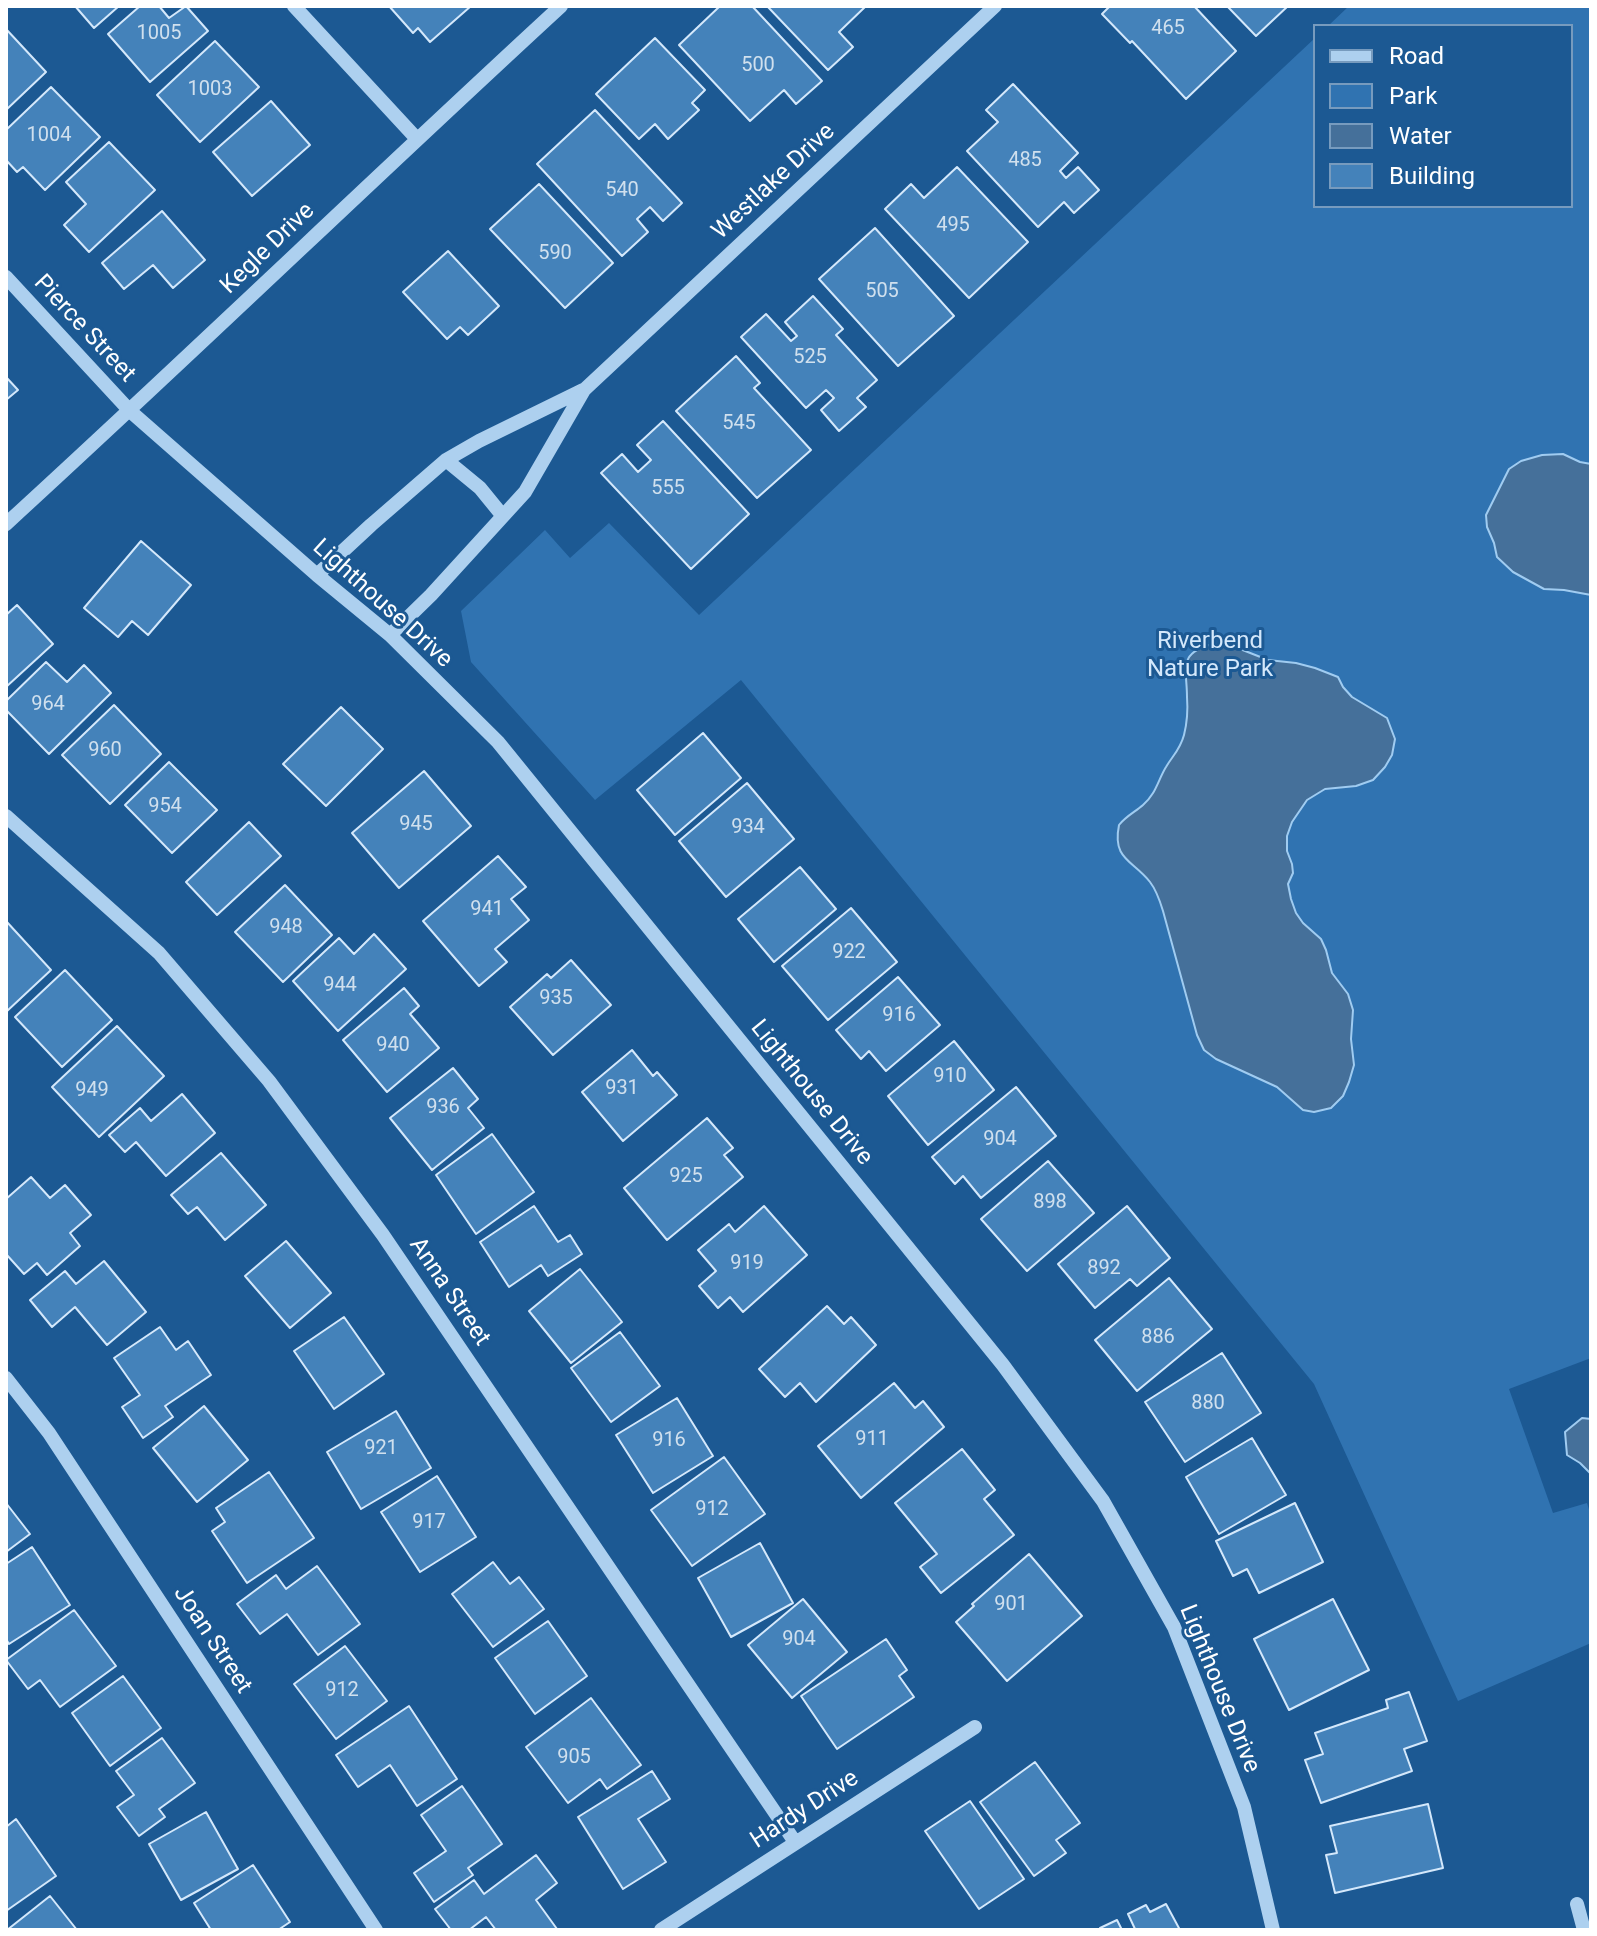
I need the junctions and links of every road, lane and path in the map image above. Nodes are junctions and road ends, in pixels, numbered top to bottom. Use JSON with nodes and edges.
{"nodes":[{"id":1,"x":294,"y":6,"type":"edge"},
{"id":2,"x":561,"y":6,"type":"edge"},
{"id":3,"x":995,"y":6,"type":"edge"},
{"id":4,"x":417,"y":139,"type":"junction"},
{"id":5,"x":6,"y":277,"type":"edge"},
{"id":6,"x":584,"y":390,"type":"junction"},
{"id":7,"x":130,"y":411,"type":"junction"},
{"id":8,"x":446,"y":460,"type":"junction"},
{"id":9,"x":502,"y":515,"type":"junction"},
{"id":10,"x":6,"y":524,"type":"edge"},
{"id":11,"x":317,"y":575,"type":"junction"},
{"id":12,"x":390,"y":635,"type":"junction"},
{"id":13,"x":6,"y":816,"type":"edge"},
{"id":14,"x":6,"y":1378,"type":"edge"},
{"id":15,"x":975,"y":1727,"type":"dead end"},
{"id":16,"x":795,"y":1842,"type":"junction"},
{"id":17,"x":1577,"y":1904,"type":"dead end"},
{"id":18,"x":376,"y":1930,"type":"edge"},
{"id":19,"x":661,"y":1930,"type":"edge"},
{"id":20,"x":1273,"y":1930,"type":"edge"},
{"id":21,"x":1584,"y":1930,"type":"edge"}],
"edges":[{"from":1,"to":4,"type":"street"},
{"from":2,"to":4,"type":"street","name":"Kegle Drive"},
{"from":3,"to":6,"type":"street","name":"Westlake Drive"},
{"from":4,"to":7,"type":"street","name":"Kegle Drive"},
{"from":5,"to":7,"type":"street","name":"Pierce Street"},
{"from":6,"to":8,"type":"street","name":"Westlake Drive"},
{"from":6,"to":9,"type":"street","name":"Westlake Drive"},
{"from":7,"to":10,"type":"street","name":"Kegle Drive"},
{"from":7,"to":11,"type":"street","name":"Lighthouse Drive"},
{"from":8,"to":9,"type":"street"},
{"from":8,"to":11,"type":"street","name":"Westlake Drive"},
{"from":9,"to":12,"type":"street","name":"Westlake Drive"},
{"from":11,"to":12,"type":"street","name":"Lighthouse Drive"},
{"from":12,"to":20,"type":"street","name":"Lighthouse Drive"},
{"from":13,"to":16,"type":"street","name":"Anna Street"},
{"from":14,"to":18,"type":"street","name":"Joan Street"},
{"from":15,"to":16,"type":"street","name":"Hardy Drive"},
{"from":16,"to":19,"type":"street","name":"Hardy Drive"},
{"from":17,"to":21,"type":"street"}]}
